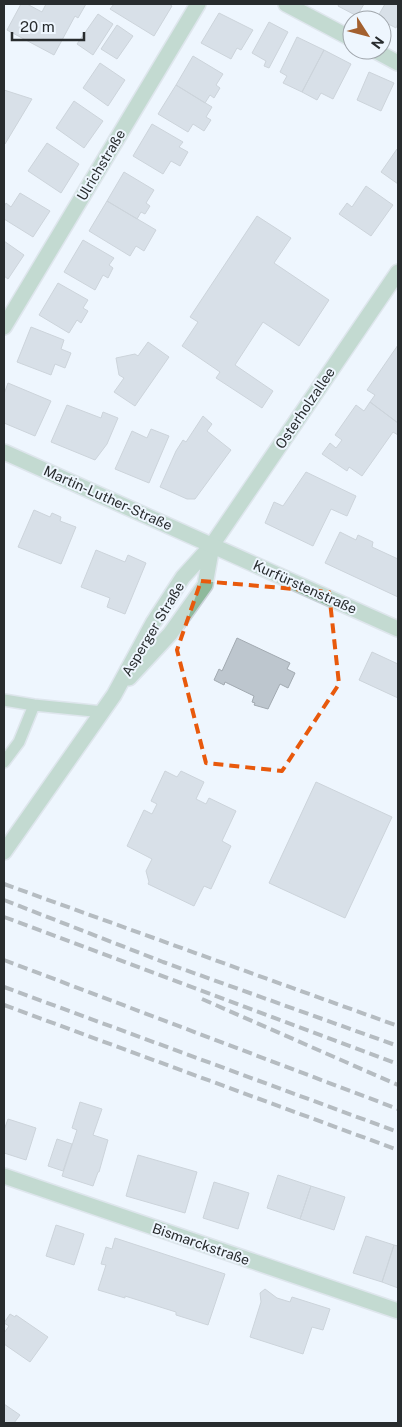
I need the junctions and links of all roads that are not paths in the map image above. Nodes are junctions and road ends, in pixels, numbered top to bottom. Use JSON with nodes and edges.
{"nodes":[{"id":1,"x":198,"y":4,"type":"edge"},
{"id":2,"x":286,"y":4,"type":"edge"},
{"id":3,"x":342,"y":33,"type":"edge"},
{"id":4,"x":398,"y":272,"type":"edge"},
{"id":5,"x":4,"y":327,"type":"edge"},
{"id":6,"x":4,"y":452,"type":"edge"},
{"id":7,"x":212,"y":545,"type":"junction"},
{"id":8,"x":398,"y":629,"type":"edge"},
{"id":9,"x":114,"y":696,"type":"junction"},
{"id":10,"x":4,"y":700,"type":"edge"},
{"id":11,"x":34,"y":705,"type":"junction"},
{"id":12,"x":103,"y":712,"type":"junction"},
{"id":13,"x":4,"y":762,"type":"edge"},
{"id":14,"x":4,"y":852,"type":"edge"},
{"id":15,"x":4,"y":1176,"type":"edge"},
{"id":16,"x":398,"y":1311,"type":"edge"}],
"edges":[{"from":1,"to":5,"type":"street","name":"Ulrichstraße"},
{"from":2,"to":3,"type":"street"},
{"from":4,"to":7,"type":"street","name":"Osterholzallee"},
{"from":6,"to":7,"type":"street","name":"Martin-Luther-Straße"},
{"from":7,"to":8,"type":"street","name":"Kurfürstenstraße"},
{"from":7,"to":9,"type":"street","name":"Asperger Straße"},
{"from":7,"to":9,"type":"street","name":"Asperger Straße"},
{"from":9,"to":12,"type":"street","name":"Asperger Straße"},
{"from":10,"to":11,"type":"lane"},
{"from":11,"to":12,"type":"lane"},
{"from":11,"to":13,"type":"lane"},
{"from":12,"to":14,"type":"street","name":"Asperger Straße"},
{"from":15,"to":16,"type":"street","name":"Bismarckstraße"}]}
